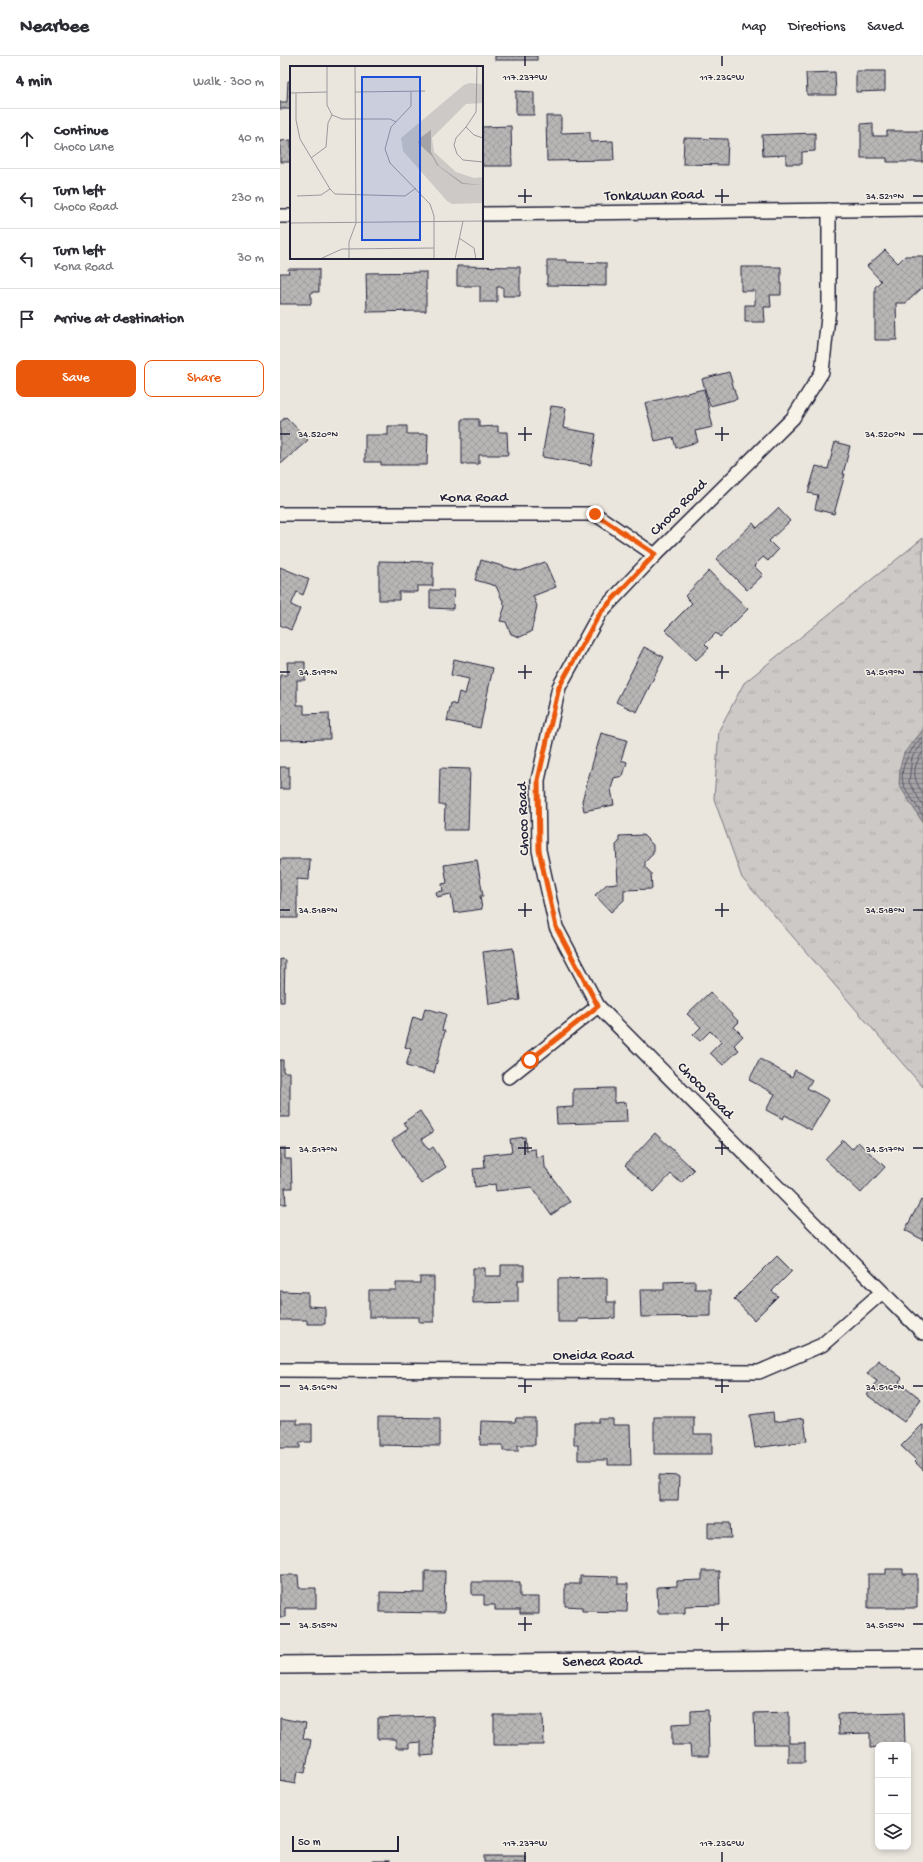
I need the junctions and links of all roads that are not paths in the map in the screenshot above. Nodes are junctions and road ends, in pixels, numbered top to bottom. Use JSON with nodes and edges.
{"nodes":[{"id":1,"x":923,"y":209,"type":"edge"},
{"id":2,"x":829,"y":210,"type":"junction"},
{"id":3,"x":483,"y":214,"type":"edge"},
{"id":4,"x":280,"y":514,"type":"edge"},
{"id":5,"x":655,"y":554,"type":"junction"},
{"id":6,"x":598,"y":1006,"type":"junction"},
{"id":7,"x":509,"y":1077,"type":"dead end"},
{"id":8,"x":881,"y":1293,"type":"junction"},
{"id":9,"x":923,"y":1333,"type":"edge"},
{"id":10,"x":280,"y":1370,"type":"edge"},
{"id":11,"x":923,"y":1659,"type":"edge"},
{"id":12,"x":280,"y":1665,"type":"edge"}],
"edges":[{"from":1,"to":2,"type":"street","name":"Tonkawan Road"},
{"from":2,"to":3,"type":"street","name":"Tonkawan Road"},
{"from":2,"to":5,"type":"street","name":"Choco Road"},
{"from":4,"to":5,"type":"street","name":"Kona Road"},
{"from":5,"to":6,"type":"street","name":"Choco Road"},
{"from":6,"to":7,"type":"street"},
{"from":6,"to":8,"type":"street","name":"Choco Road"},
{"from":8,"to":9,"type":"street","name":"Choco Road"},
{"from":8,"to":10,"type":"street","name":"Oneida Road"},
{"from":11,"to":12,"type":"street","name":"Seneca Road"}]}
